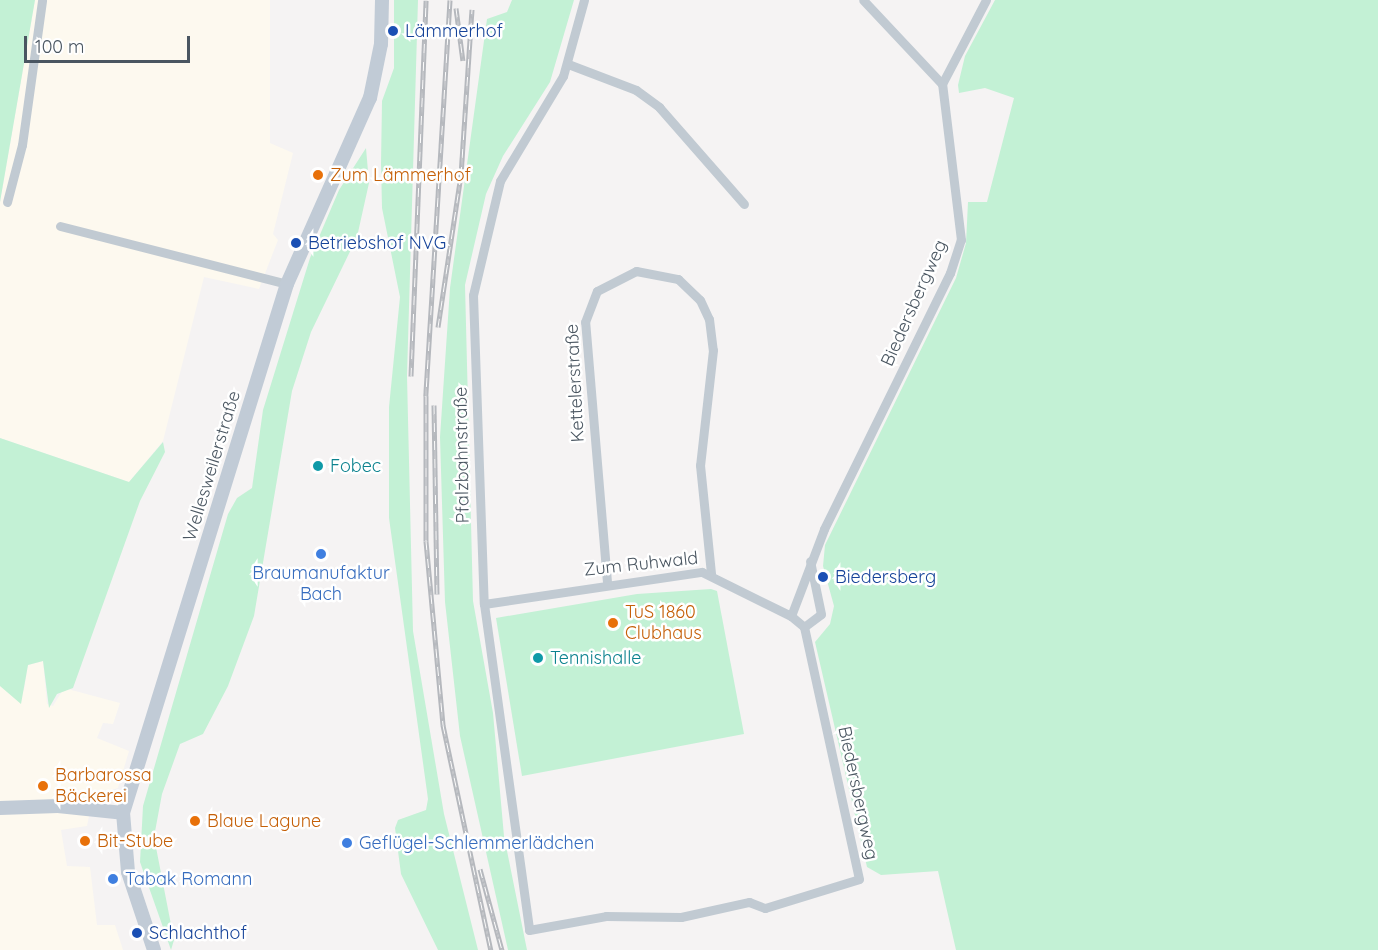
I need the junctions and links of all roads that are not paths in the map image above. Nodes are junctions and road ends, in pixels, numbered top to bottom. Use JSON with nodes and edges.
{"nodes":[{"id":1,"x":42,"y":0,"type":"edge"},
{"id":2,"x":382,"y":0,"type":"edge"},
{"id":3,"x":584,"y":0,"type":"edge"},
{"id":4,"x":863,"y":0,"type":"edge"},
{"id":5,"x":986,"y":0,"type":"edge"},
{"id":6,"x":568,"y":64,"type":"junction"},
{"id":7,"x":942,"y":84,"type":"junction"},
{"id":8,"x":7,"y":202,"type":"dead end"},
{"id":9,"x":744,"y":204,"type":"dead end"},
{"id":10,"x":60,"y":226,"type":"dead end"},
{"id":11,"x":287,"y":284,"type":"junction"},
{"id":12,"x":810,"y":561,"type":"junction"},
{"id":13,"x":711,"y":573,"type":"junction"},
{"id":14,"x":607,"y":582,"type":"junction"},
{"id":15,"x":484,"y":604,"type":"junction"},
{"id":16,"x":791,"y":616,"type":"junction"},
{"id":17,"x":804,"y":627,"type":"junction"},
{"id":18,"x":0,"y":808,"type":"edge"},
{"id":19,"x":123,"y":813,"type":"junction"},
{"id":20,"x":529,"y":930,"type":"joint"},
{"id":21,"x":154,"y":950,"type":"edge"}],
"edges":[{"from":1,"to":8,"type":"street"},
{"from":2,"to":11,"type":"street","name":"Wellesweilerstraße"},
{"from":3,"to":6,"type":"street","name":"Pfalzbahnstraße"},
{"from":4,"to":7,"type":"street"},
{"from":5,"to":7,"type":"street"},
{"from":6,"to":9,"type":"street"},
{"from":6,"to":15,"type":"street","name":"Pfalzbahnstraße"},
{"from":7,"to":12,"type":"street","name":"Biedersbergweg"},
{"from":10,"to":11,"type":"street"},
{"from":11,"to":19,"type":"street","name":"Wellesweilerstraße"},
{"from":12,"to":16,"type":"street","name":"Biedersbergweg"},
{"from":12,"to":17,"type":"street"},
{"from":13,"to":14,"type":"street","name":"Zum Ruhwald"},
{"from":13,"to":14,"type":"street","name":"Kettelerstraße"},
{"from":13,"to":16,"type":"street","name":"Zum Ruhwald"},
{"from":14,"to":15,"type":"street","name":"Zum Ruhwald"},
{"from":15,"to":20,"type":"street","name":"Pfalzbahnstraße"},
{"from":16,"to":17,"type":"street"},
{"from":17,"to":20,"type":"street","name":"Biedersbergweg"},
{"from":18,"to":19,"type":"street"},
{"from":19,"to":21,"type":"street","name":"Wellesweilerstraße"}]}
